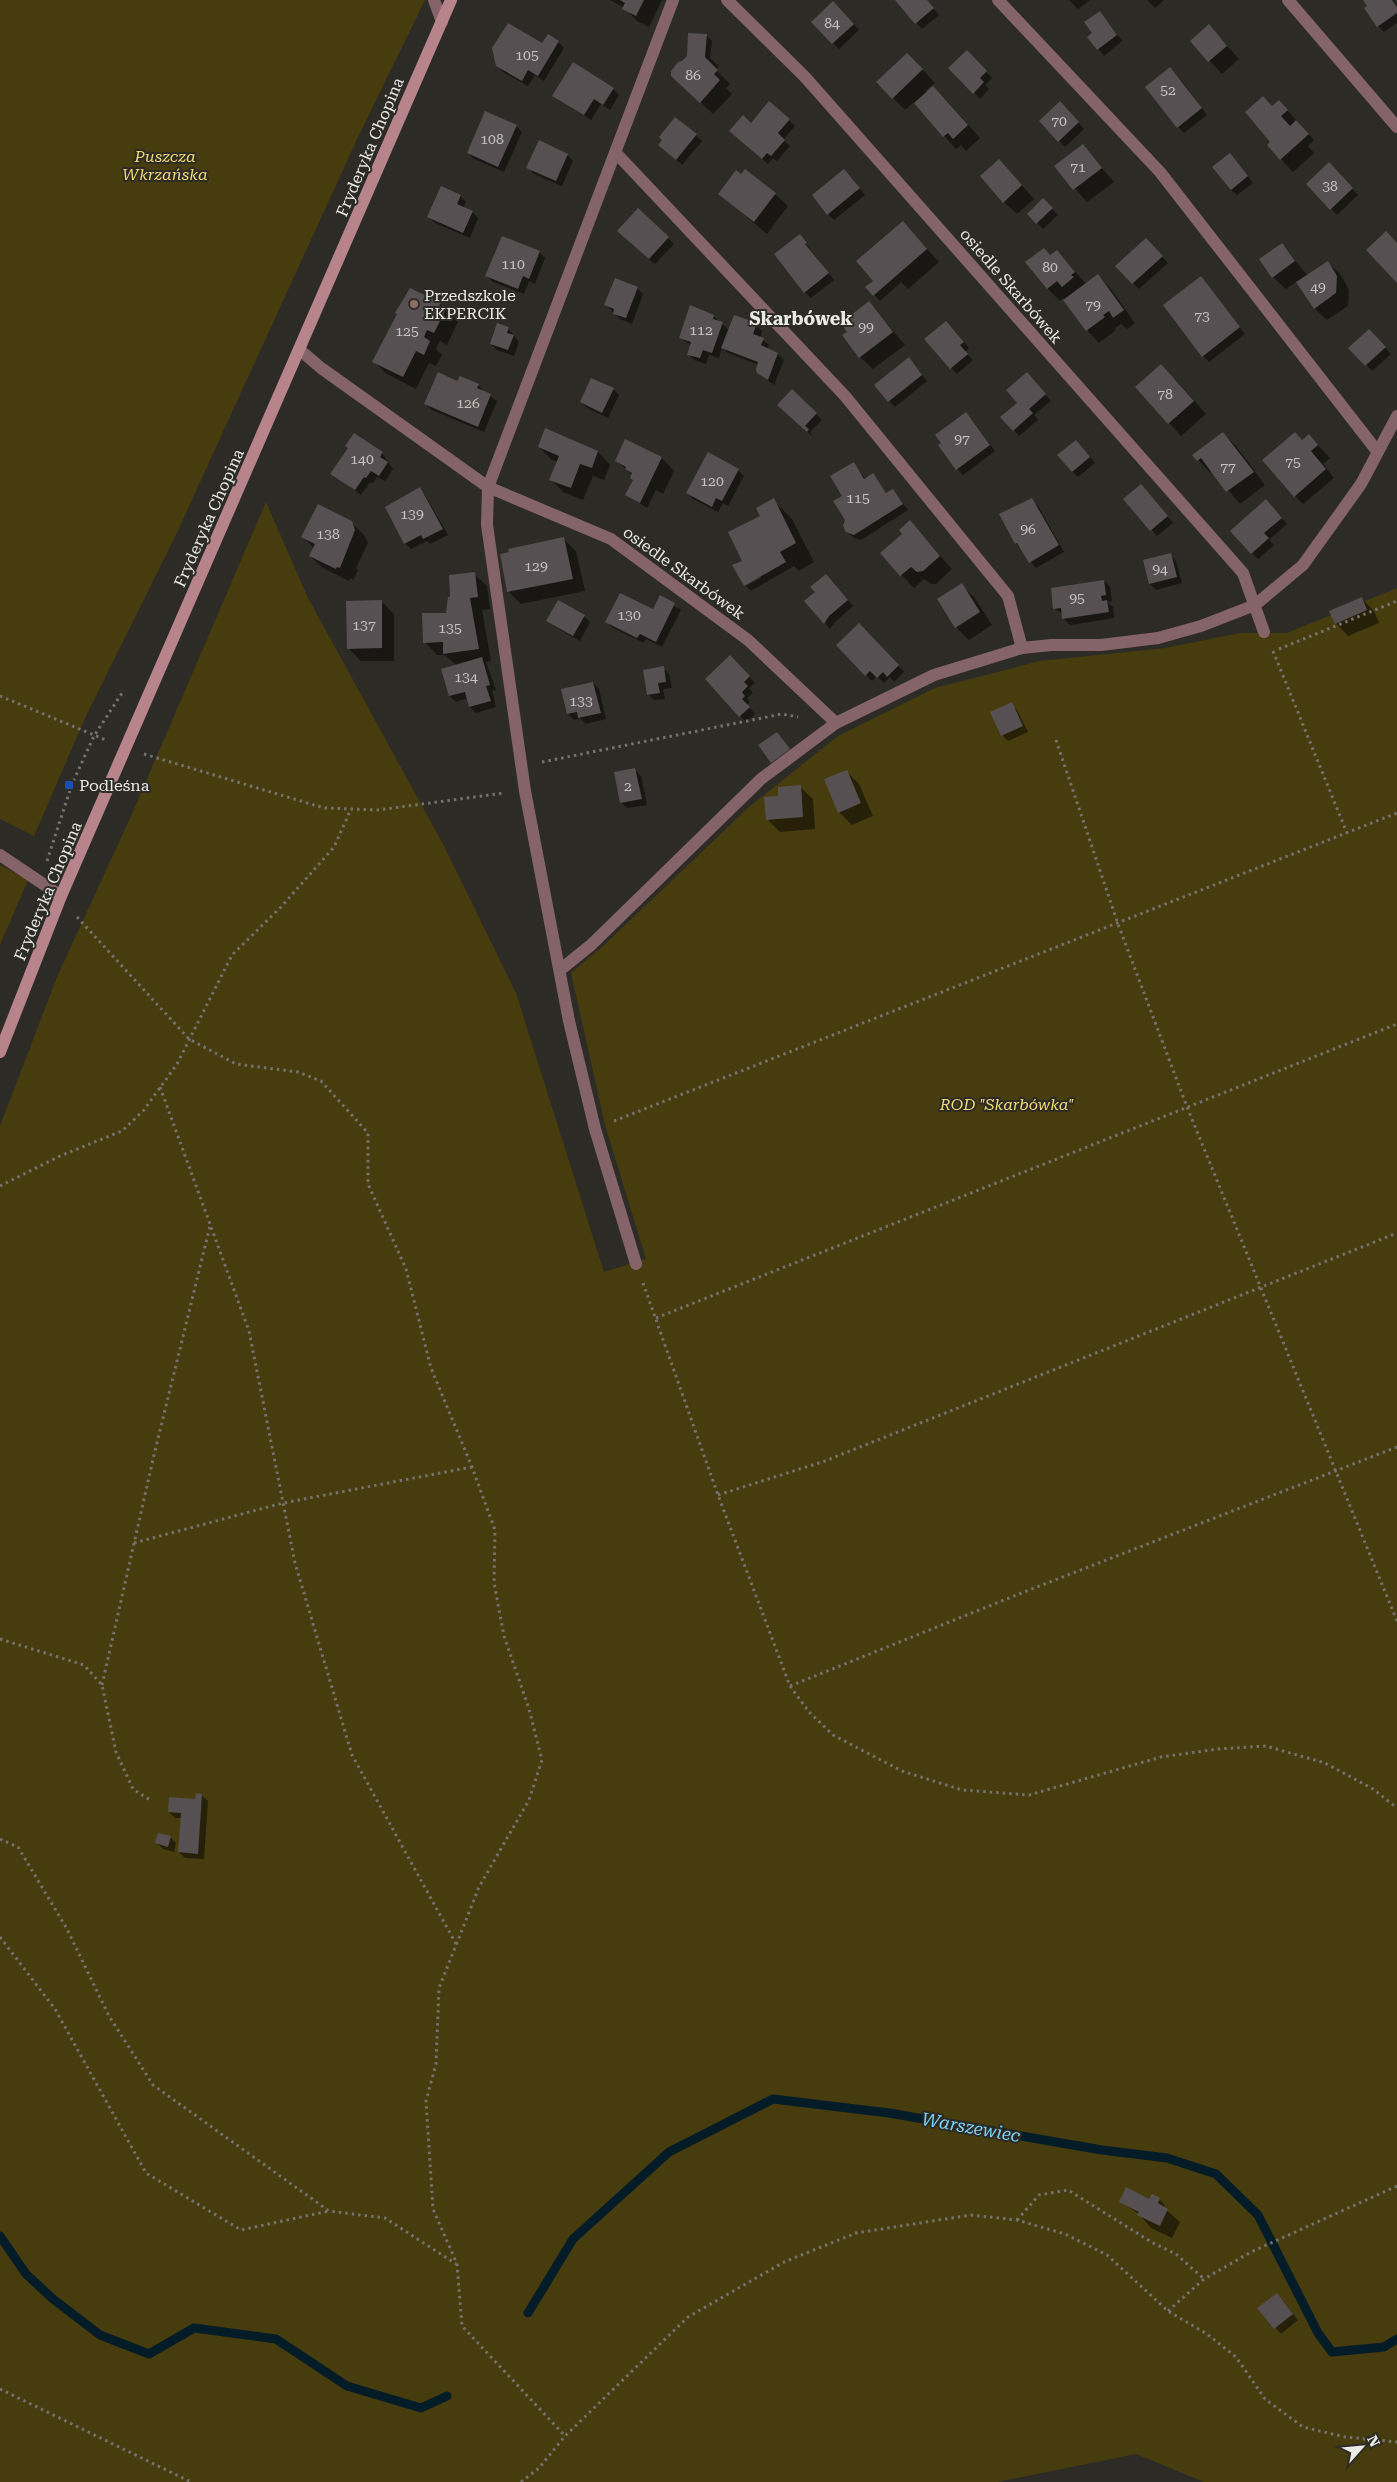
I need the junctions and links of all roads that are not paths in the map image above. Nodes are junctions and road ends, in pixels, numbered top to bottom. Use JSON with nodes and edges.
{"nodes":[{"id":1,"x":434,"y":0,"type":"edge"},
{"id":2,"x":452,"y":0,"type":"edge"},
{"id":3,"x":673,"y":0,"type":"edge"},
{"id":4,"x":727,"y":0,"type":"edge"},
{"id":5,"x":998,"y":0,"type":"edge"},
{"id":6,"x":1288,"y":0,"type":"edge"},
{"id":7,"x":442,"y":22,"type":"junction"},
{"id":8,"x":1397,"y":127,"type":"edge"},
{"id":9,"x":616,"y":153,"type":"junction"},
{"id":10,"x":300,"y":350,"type":"junction"},
{"id":11,"x":1397,"y":416,"type":"edge"},
{"id":12,"x":1377,"y":451,"type":"junction"},
{"id":13,"x":488,"y":487,"type":"junction"},
{"id":14,"x":1255,"y":605,"type":"junction"},
{"id":15,"x":1264,"y":632,"type":"dead end"},
{"id":16,"x":1022,"y":648,"type":"junction"},
{"id":17,"x":836,"y":723,"type":"junction"},
{"id":18,"x":0,"y":855,"type":"edge"},
{"id":19,"x":61,"y":896,"type":"junction"},
{"id":20,"x":560,"y":970,"type":"junction"},
{"id":21,"x":0,"y":1052,"type":"edge"},
{"id":22,"x":636,"y":1264,"type":"road end"}],
"edges":[{"from":1,"to":7,"type":"lane"},
{"from":2,"to":7,"type":"street","name":"Fryderyka Chopina"},
{"from":3,"to":9,"type":"lane"},
{"from":4,"to":14,"type":"lane","name":"osiedle Skarbówek"},
{"from":5,"to":12,"type":"lane"},
{"from":6,"to":8,"type":"lane"},
{"from":7,"to":10,"type":"street","name":"Fryderyka Chopina"},
{"from":9,"to":13,"type":"lane"},
{"from":9,"to":16,"type":"lane"},
{"from":10,"to":13,"type":"lane","name":"osiedle Skarbówek"},
{"from":10,"to":19,"type":"street","name":"Fryderyka Chopina"},
{"from":11,"to":12,"type":"lane"},
{"from":12,"to":14,"type":"lane"},
{"from":13,"to":17,"type":"lane","name":"osiedle Skarbówek"},
{"from":13,"to":20,"type":"lane"},
{"from":14,"to":15,"type":"lane","name":"osiedle Skarbówek"},
{"from":14,"to":16,"type":"lane"},
{"from":16,"to":17,"type":"lane"},
{"from":17,"to":20,"type":"lane"},
{"from":18,"to":19,"type":"lane"},
{"from":19,"to":21,"type":"street","name":"Fryderyka Chopina"},
{"from":20,"to":22,"type":"lane"}]}
